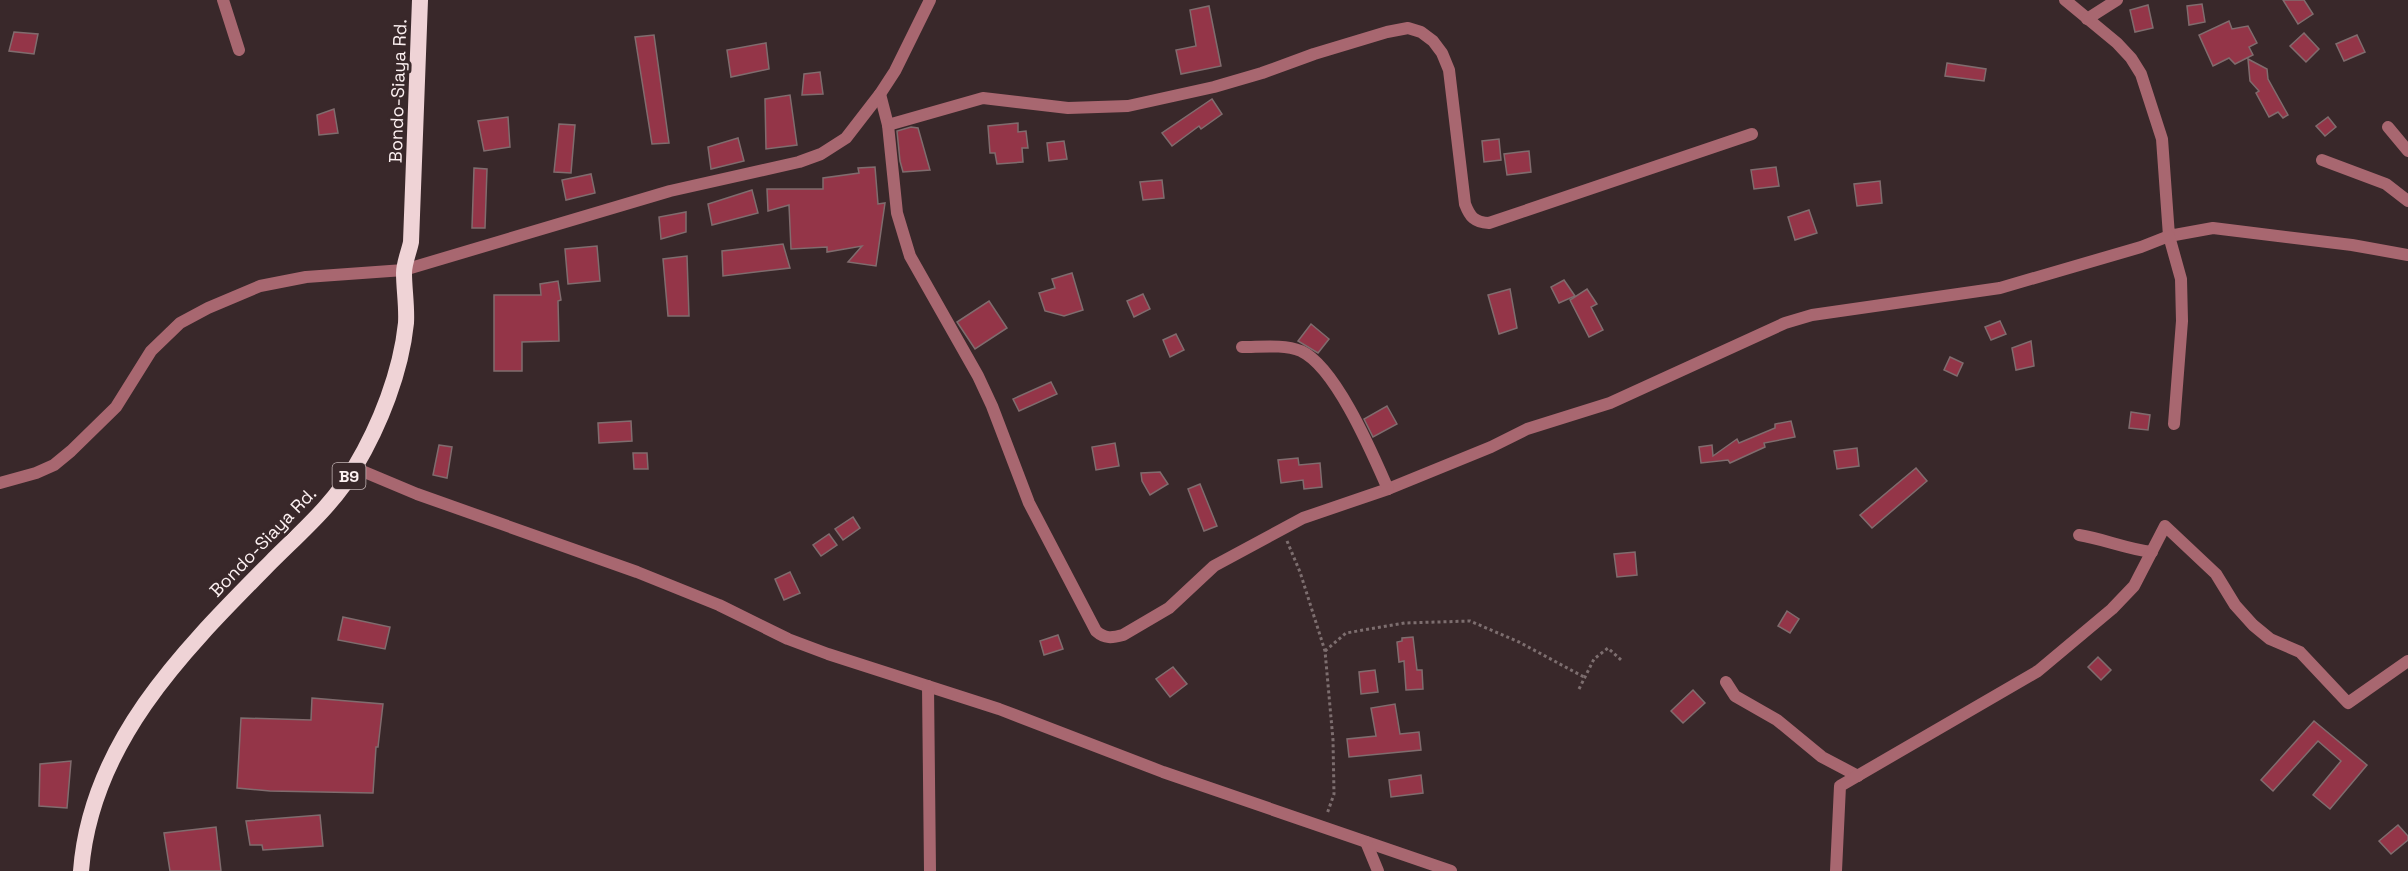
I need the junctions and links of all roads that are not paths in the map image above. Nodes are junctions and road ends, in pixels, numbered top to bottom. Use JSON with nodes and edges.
{"nodes":[{"id":1,"x":222,"y":0,"type":"edge"},
{"id":2,"x":420,"y":0,"type":"edge"},
{"id":3,"x":930,"y":0,"type":"edge"},
{"id":4,"x":2065,"y":0,"type":"edge"},
{"id":5,"x":2117,"y":0,"type":"edge"},
{"id":6,"x":2087,"y":19,"type":"junction"},
{"id":7,"x":239,"y":50,"type":"dead end"},
{"id":8,"x":880,"y":94,"type":"junction"},
{"id":9,"x":888,"y":125,"type":"junction"},
{"id":10,"x":2388,"y":127,"type":"dead end"},
{"id":11,"x":1752,"y":134,"type":"dead end"},
{"id":12,"x":2408,"y":151,"type":"edge"},
{"id":13,"x":2322,"y":160,"type":"dead end"},
{"id":14,"x":2408,"y":201,"type":"edge"},
{"id":15,"x":2169,"y":236,"type":"junction"},
{"id":16,"x":2408,"y":255,"type":"edge"},
{"id":17,"x":404,"y":270,"type":"junction"},
{"id":18,"x":1242,"y":347,"type":"dead end"},
{"id":19,"x":2174,"y":424,"type":"dead end"},
{"id":20,"x":355,"y":468,"type":"junction"},
{"id":21,"x":0,"y":483,"type":"edge"},
{"id":22,"x":1388,"y":489,"type":"junction"},
{"id":23,"x":2079,"y":535,"type":"dead end"},
{"id":24,"x":2152,"y":552,"type":"junction"},
{"id":25,"x":2408,"y":661,"type":"edge"},
{"id":26,"x":1726,"y":682,"type":"dead end"},
{"id":27,"x":928,"y":686,"type":"junction"},
{"id":28,"x":1858,"y":776,"type":"junction"},
{"id":29,"x":1366,"y":842,"type":"junction"},
{"id":30,"x":81,"y":871,"type":"edge"},
{"id":31,"x":930,"y":871,"type":"edge"},
{"id":32,"x":1378,"y":871,"type":"edge"},
{"id":33,"x":1451,"y":871,"type":"edge"},
{"id":34,"x":1836,"y":871,"type":"edge"}],
"edges":[{"from":1,"to":7,"type":"street"},
{"from":2,"to":17,"type":"highway","name":"Bondo-Siaya Rd.","number":"B9"},
{"from":3,"to":8,"type":"street"},
{"from":4,"to":6,"type":"street"},
{"from":5,"to":6,"type":"street"},
{"from":6,"to":15,"type":"street"},
{"from":8,"to":9,"type":"street"},
{"from":8,"to":17,"type":"street"},
{"from":9,"to":11,"type":"street"},
{"from":9,"to":22,"type":"street"},
{"from":10,"to":12,"type":"street"},
{"from":13,"to":14,"type":"street"},
{"from":15,"to":16,"type":"street"},
{"from":15,"to":19,"type":"street"},
{"from":15,"to":22,"type":"street"},
{"from":17,"to":20,"type":"highway","name":"Bondo-Siaya Rd.","number":"B9"},
{"from":17,"to":21,"type":"street"},
{"from":18,"to":22,"type":"street"},
{"from":20,"to":27,"type":"street"},
{"from":20,"to":30,"type":"highway","name":"Bondo-Siaya Rd.","number":"B9"},
{"from":23,"to":24,"type":"street"},
{"from":24,"to":25,"type":"street"},
{"from":24,"to":28,"type":"street"},
{"from":26,"to":28,"type":"street"},
{"from":27,"to":29,"type":"street"},
{"from":27,"to":31,"type":"street"},
{"from":28,"to":34,"type":"street"},
{"from":29,"to":32,"type":"street"},
{"from":29,"to":33,"type":"street"}]}
